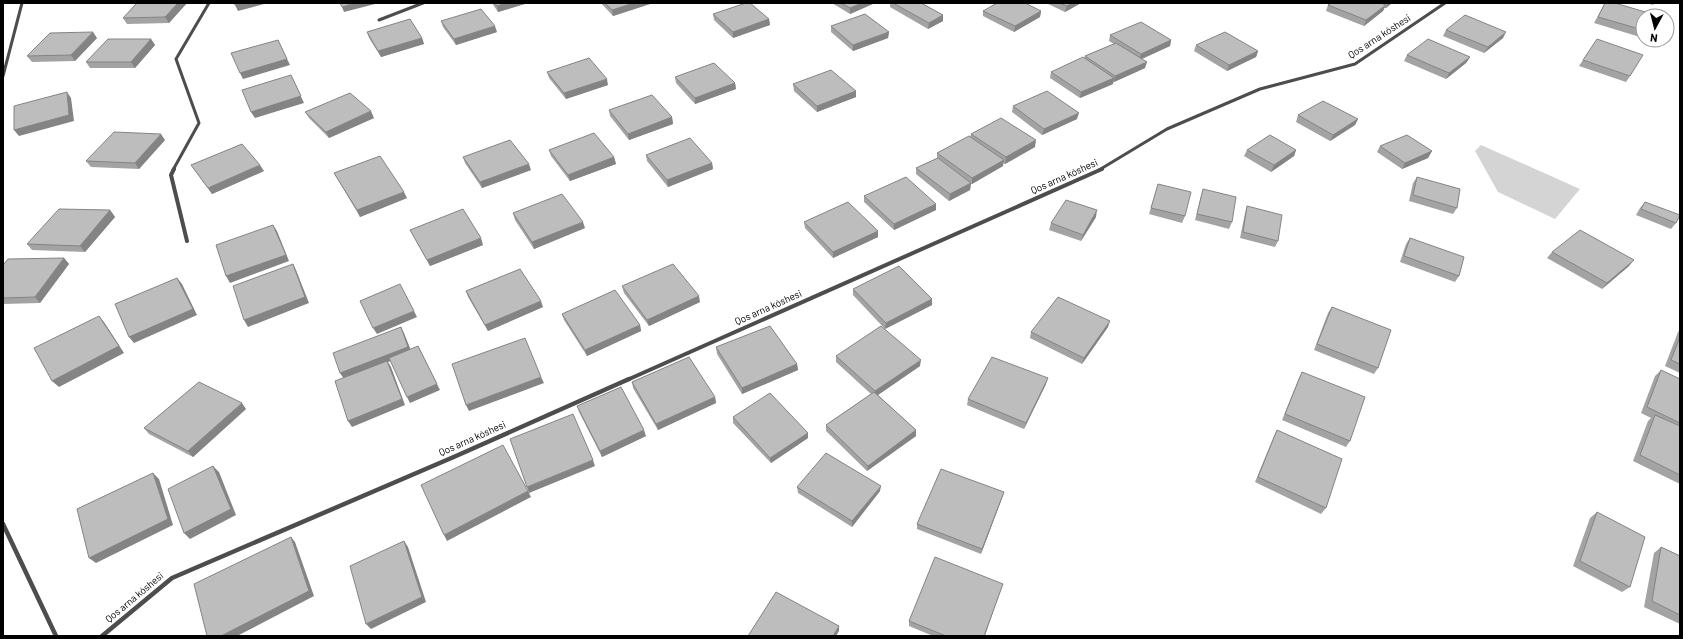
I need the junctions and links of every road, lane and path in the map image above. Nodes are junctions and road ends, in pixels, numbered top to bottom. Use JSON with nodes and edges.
{"nodes":[{"id":1,"x":22,"y":3,"type":"edge"},
{"id":2,"x":210,"y":3,"type":"edge"},
{"id":3,"x":424,"y":3,"type":"edge"},
{"id":4,"x":1445,"y":3,"type":"edge"},
{"id":5,"x":379,"y":20,"type":"dead end"},
{"id":6,"x":3,"y":76,"type":"edge"},
{"id":7,"x":187,"y":241,"type":"dead end"},
{"id":8,"x":3,"y":524,"type":"edge"},
{"id":9,"x":56,"y":636,"type":"edge"},
{"id":10,"x":102,"y":636,"type":"edge"}],
"edges":[{"from":1,"to":6,"type":"street"},
{"from":2,"to":7,"type":"street"},
{"from":3,"to":5,"type":"street"},
{"from":4,"to":10,"type":"street","name":"Qos arna kóshesi"},
{"from":8,"to":9,"type":"street"}]}
